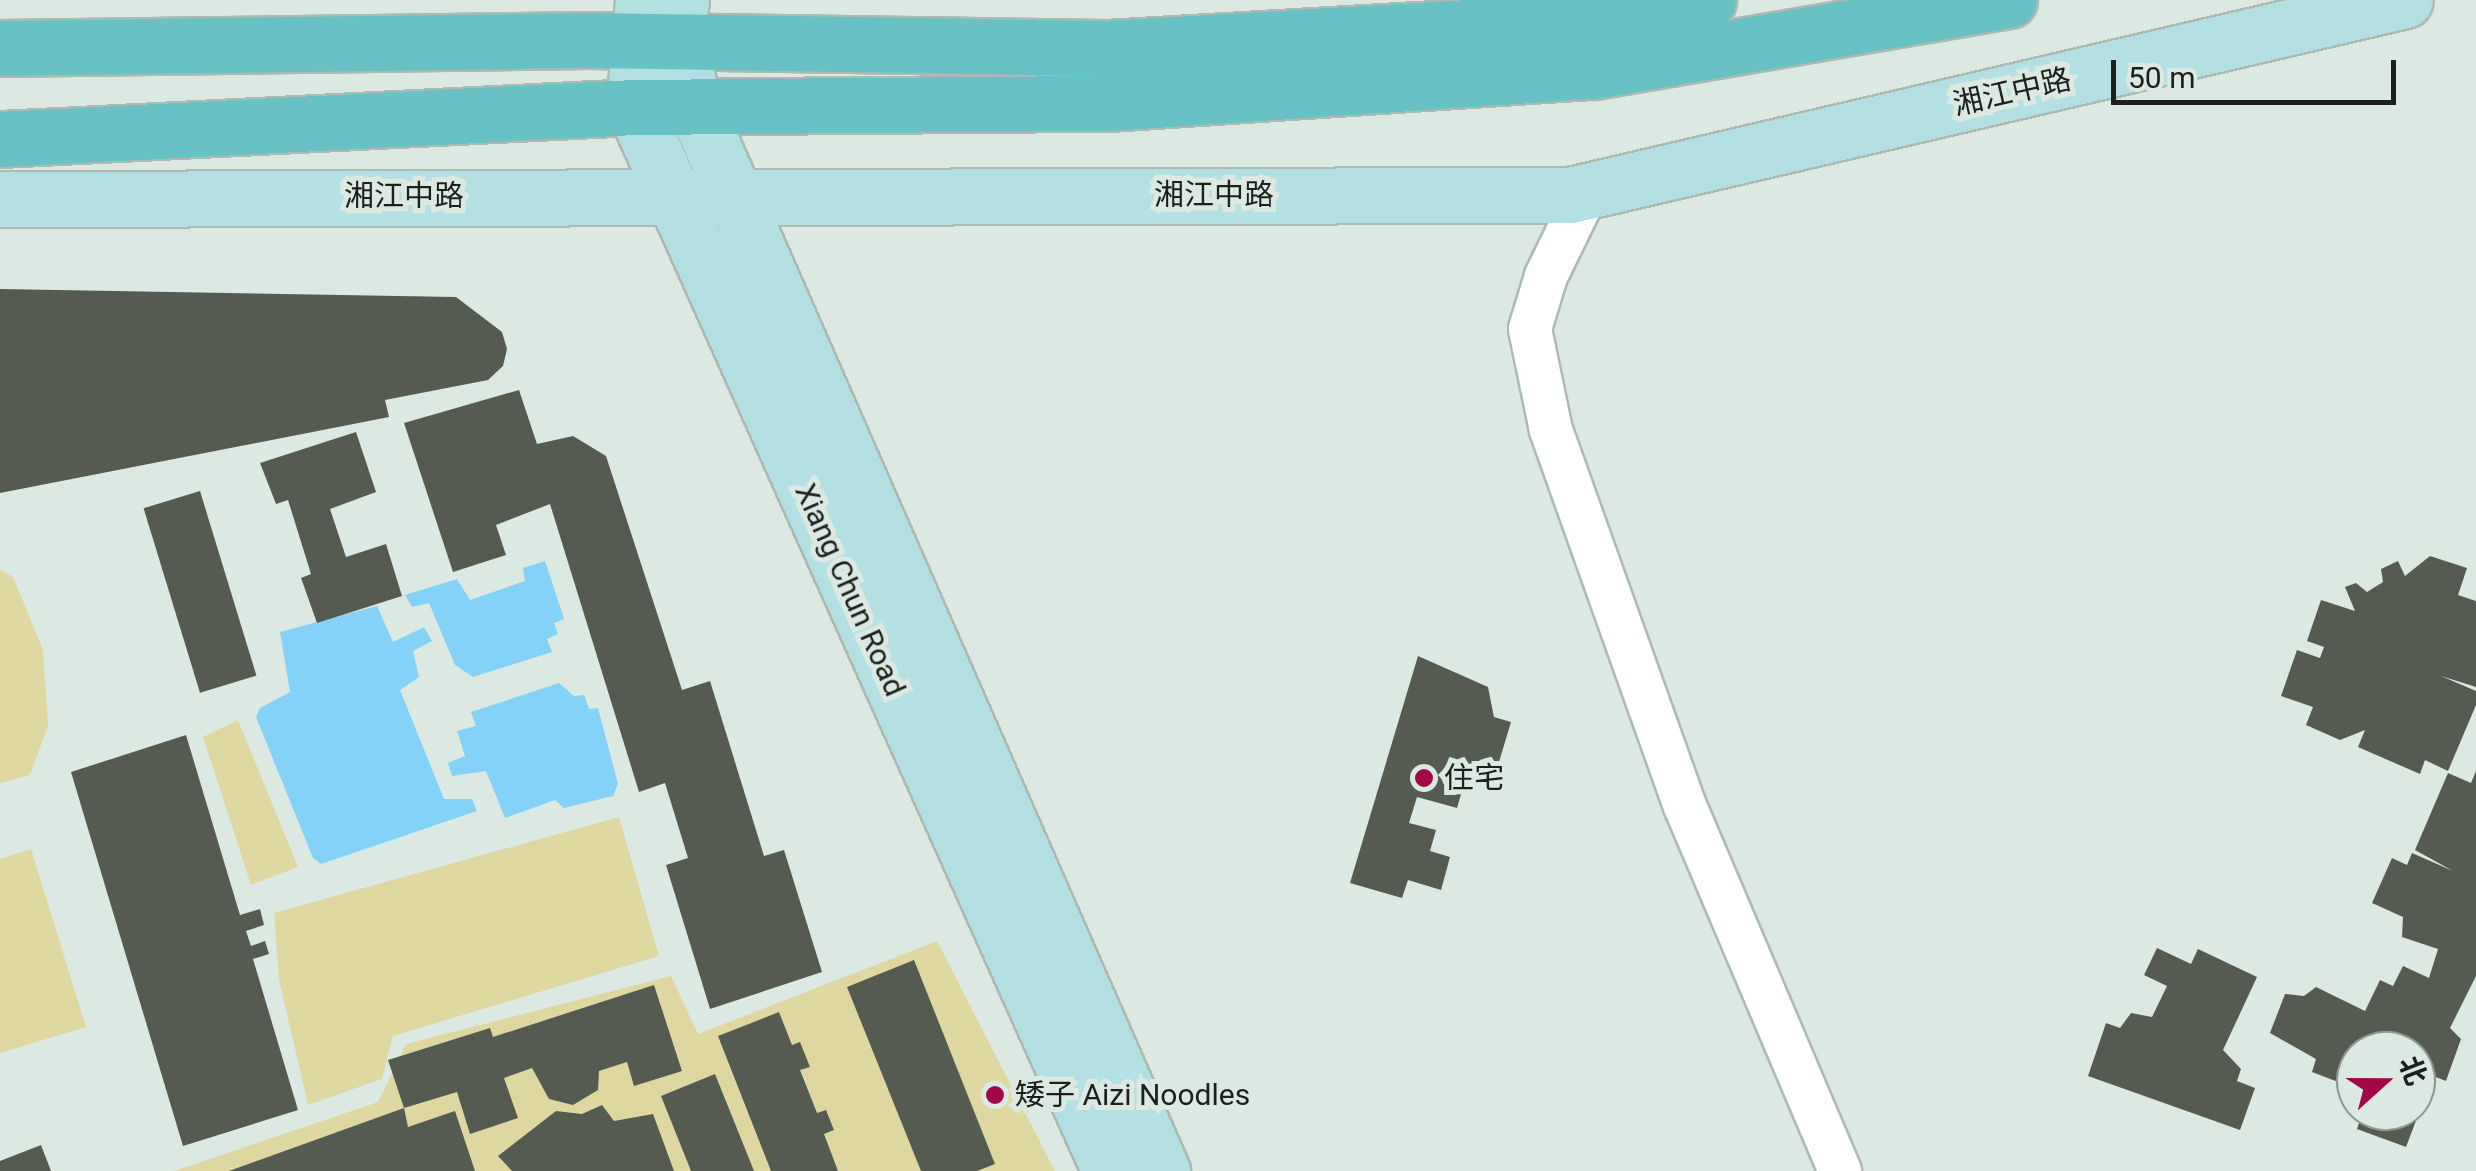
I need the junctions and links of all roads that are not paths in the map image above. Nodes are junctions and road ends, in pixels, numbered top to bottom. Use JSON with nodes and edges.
{"nodes":[{"id":1,"x":1708,"y":0,"type":"edge"},
{"id":2,"x":2009,"y":0,"type":"edge"},
{"id":3,"x":2405,"y":0,"type":"edge"},
{"id":4,"x":660,"y":21,"type":"edge"},
{"id":5,"x":0,"y":48,"type":"edge"},
{"id":6,"x":695,"y":106,"type":"junction"},
{"id":7,"x":634,"y":107,"type":"junction"},
{"id":8,"x":0,"y":138,"type":"edge"},
{"id":9,"x":1588,"y":190,"type":"junction"},
{"id":10,"x":674,"y":196,"type":"junction"},
{"id":11,"x":734,"y":196,"type":"junction"},
{"id":12,"x":0,"y":199,"type":"edge"},
{"id":13,"x":1110,"y":1171,"type":"edge"},
{"id":14,"x":1162,"y":1171,"type":"edge"},
{"id":15,"x":1840,"y":1171,"type":"edge"}],
"edges":[{"from":1,"to":4,"type":"main road"},
{"from":2,"to":6,"type":"main road"},
{"from":3,"to":9,"type":"street","name":"湘江中路"},
{"from":4,"to":5,"type":"main road"},
{"from":4,"to":6,"type":"street","name":"Xiang Chun Road"},
{"from":4,"to":7,"type":"street"},
{"from":6,"to":7,"type":"main road"},
{"from":6,"to":11,"type":"street","name":"Xiang Chun Road"},
{"from":7,"to":8,"type":"main road"},
{"from":7,"to":10,"type":"street","name":"Xiang Chun Road"},
{"from":9,"to":11,"type":"street","name":"湘江中路"},
{"from":9,"to":15,"type":"street"},
{"from":10,"to":11,"type":"street","name":"湘江中路"},
{"from":10,"to":12,"type":"street","name":"湘江中路"},
{"from":10,"to":13,"type":"street","name":"Xiang Chun Road"},
{"from":11,"to":14,"type":"street","name":"Xiang Chun Road"}]}
